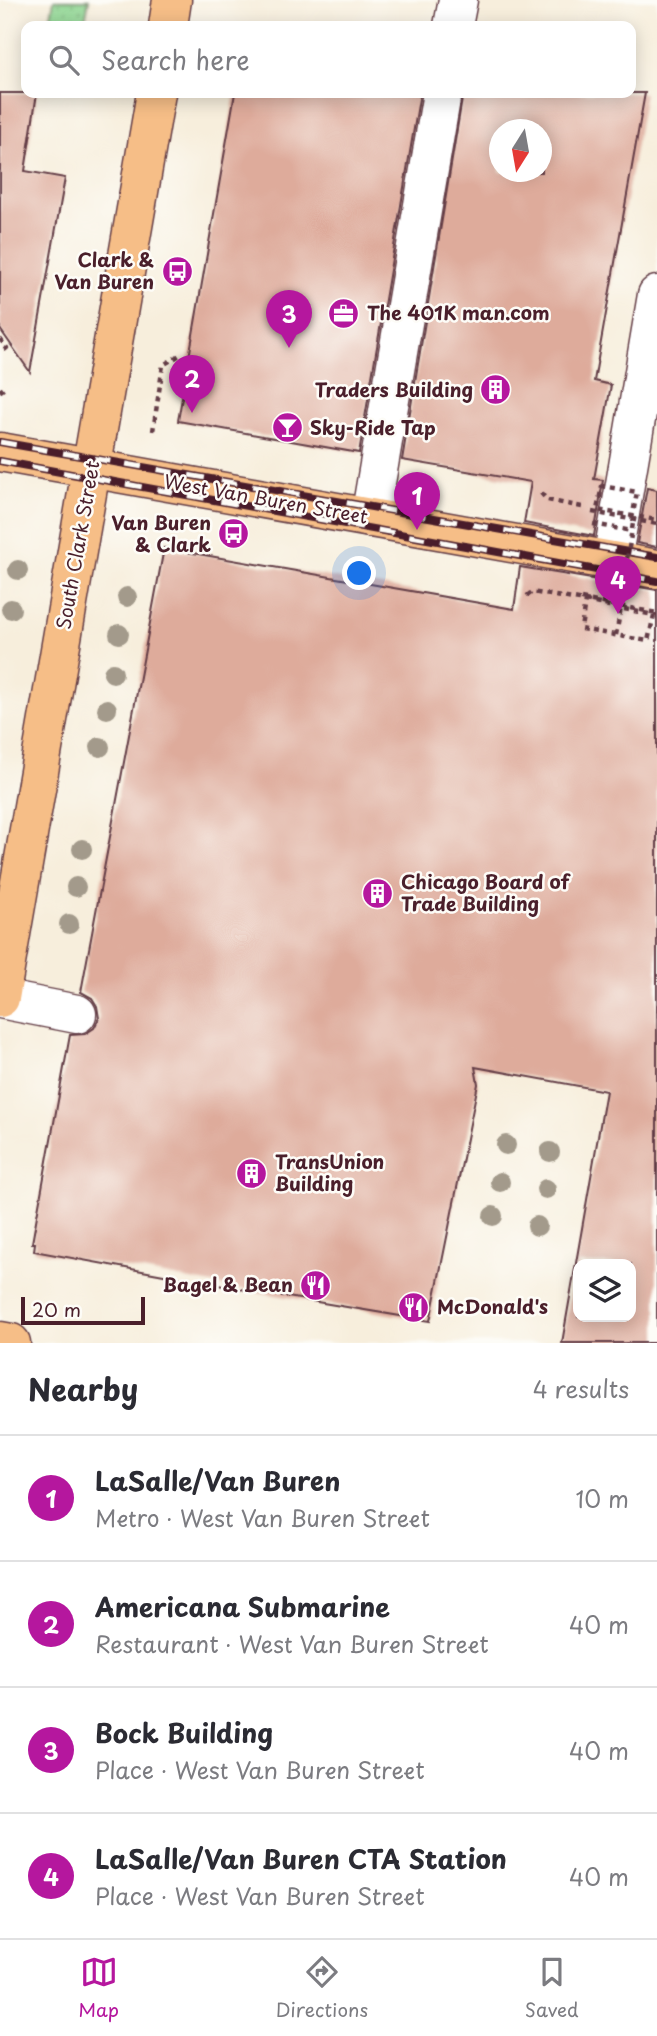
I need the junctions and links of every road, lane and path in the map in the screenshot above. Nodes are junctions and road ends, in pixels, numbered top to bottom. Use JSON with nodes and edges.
{"nodes":[{"id":1,"x":172,"y":0,"type":"edge"},
{"id":2,"x":458,"y":0,"type":"edge"},
{"id":3,"x":168,"y":21,"type":"edge"},
{"id":4,"x":454,"y":21,"type":"edge"},
{"id":5,"x":155,"y":98,"type":"edge"},
{"id":6,"x":441,"y":98,"type":"edge"},
{"id":7,"x":657,"y":295,"type":"edge"},
{"id":8,"x":0,"y":339,"type":"edge"},
{"id":9,"x":0,"y":353,"type":"edge"},
{"id":10,"x":180,"y":355,"type":"dead end"},
{"id":11,"x":0,"y":388,"type":"edge"},
{"id":12,"x":6,"y":396,"type":"dead end"},
{"id":13,"x":153,"y":430,"type":"dead end"},
{"id":14,"x":0,"y":452,"type":"edge"},
{"id":15,"x":91,"y":468,"type":"junction"},
{"id":16,"x":541,"y":493,"type":"dead end"},
{"id":17,"x":594,"y":511,"type":"junction"},
{"id":18,"x":370,"y":517,"type":"junction"},
{"id":19,"x":633,"y":518,"type":"junction"},
{"id":20,"x":657,"y":522,"type":"edge"},
{"id":21,"x":593,"y":524,"type":"dead end"},
{"id":22,"x":622,"y":546,"type":"junction"},
{"id":23,"x":657,"y":569,"type":"edge"},
{"id":24,"x":527,"y":596,"type":"dead end"},
{"id":25,"x":583,"y":600,"type":"junction"},
{"id":26,"x":620,"y":607,"type":"junction"},
{"id":27,"x":656,"y":614,"type":"edge"},
{"id":28,"x":616,"y":635,"type":"junction"},
{"id":29,"x":0,"y":999,"type":"edge"},
{"id":30,"x":0,"y":1025,"type":"edge"},
{"id":31,"x":0,"y":1341,"type":"edge"},
{"id":32,"x":11,"y":1343,"type":"edge"}],
"edges":[{"from":1,"to":3,"type":"main road"},
{"from":2,"to":4,"type":"street"},
{"from":5,"to":15,"type":"main road","name":"South Clark Street"},
{"from":6,"to":18,"type":"street"},
{"from":7,"to":22,"type":"street"},
{"from":8,"to":9,"type":"path"},
{"from":10,"to":13,"type":"path"},
{"from":11,"to":12,"type":"path"},
{"from":14,"to":15,"type":"main road","name":"West Van Buren Street"},
{"from":15,"to":18,"type":"main road","name":"West Van Buren Street"},
{"from":15,"to":29,"type":"main road","name":"South Clark Street"},
{"from":16,"to":17,"type":"path"},
{"from":17,"to":19,"type":"path","bridge":true},
{"from":17,"to":19,"type":"path","bridge":true},
{"from":18,"to":22,"type":"main road","name":"West Van Buren Street"},
{"from":19,"to":20,"type":"path","bridge":true},
{"from":19,"to":22,"type":"path","bridge":true},
{"from":21,"to":22,"type":"path","bridge":true},
{"from":22,"to":23,"type":"main road","name":"West Van Buren Street"},
{"from":22,"to":26,"type":"path","bridge":true},
{"from":24,"to":25,"type":"path"},
{"from":25,"to":26,"type":"path","bridge":true},
{"from":25,"to":28,"type":"path"},
{"from":26,"to":27,"type":"path","bridge":true},
{"from":26,"to":28,"type":"path","bridge":true},
{"from":27,"to":28,"type":"path"},
{"from":29,"to":30,"type":"street"},
{"from":31,"to":32,"type":"main road"}]}
